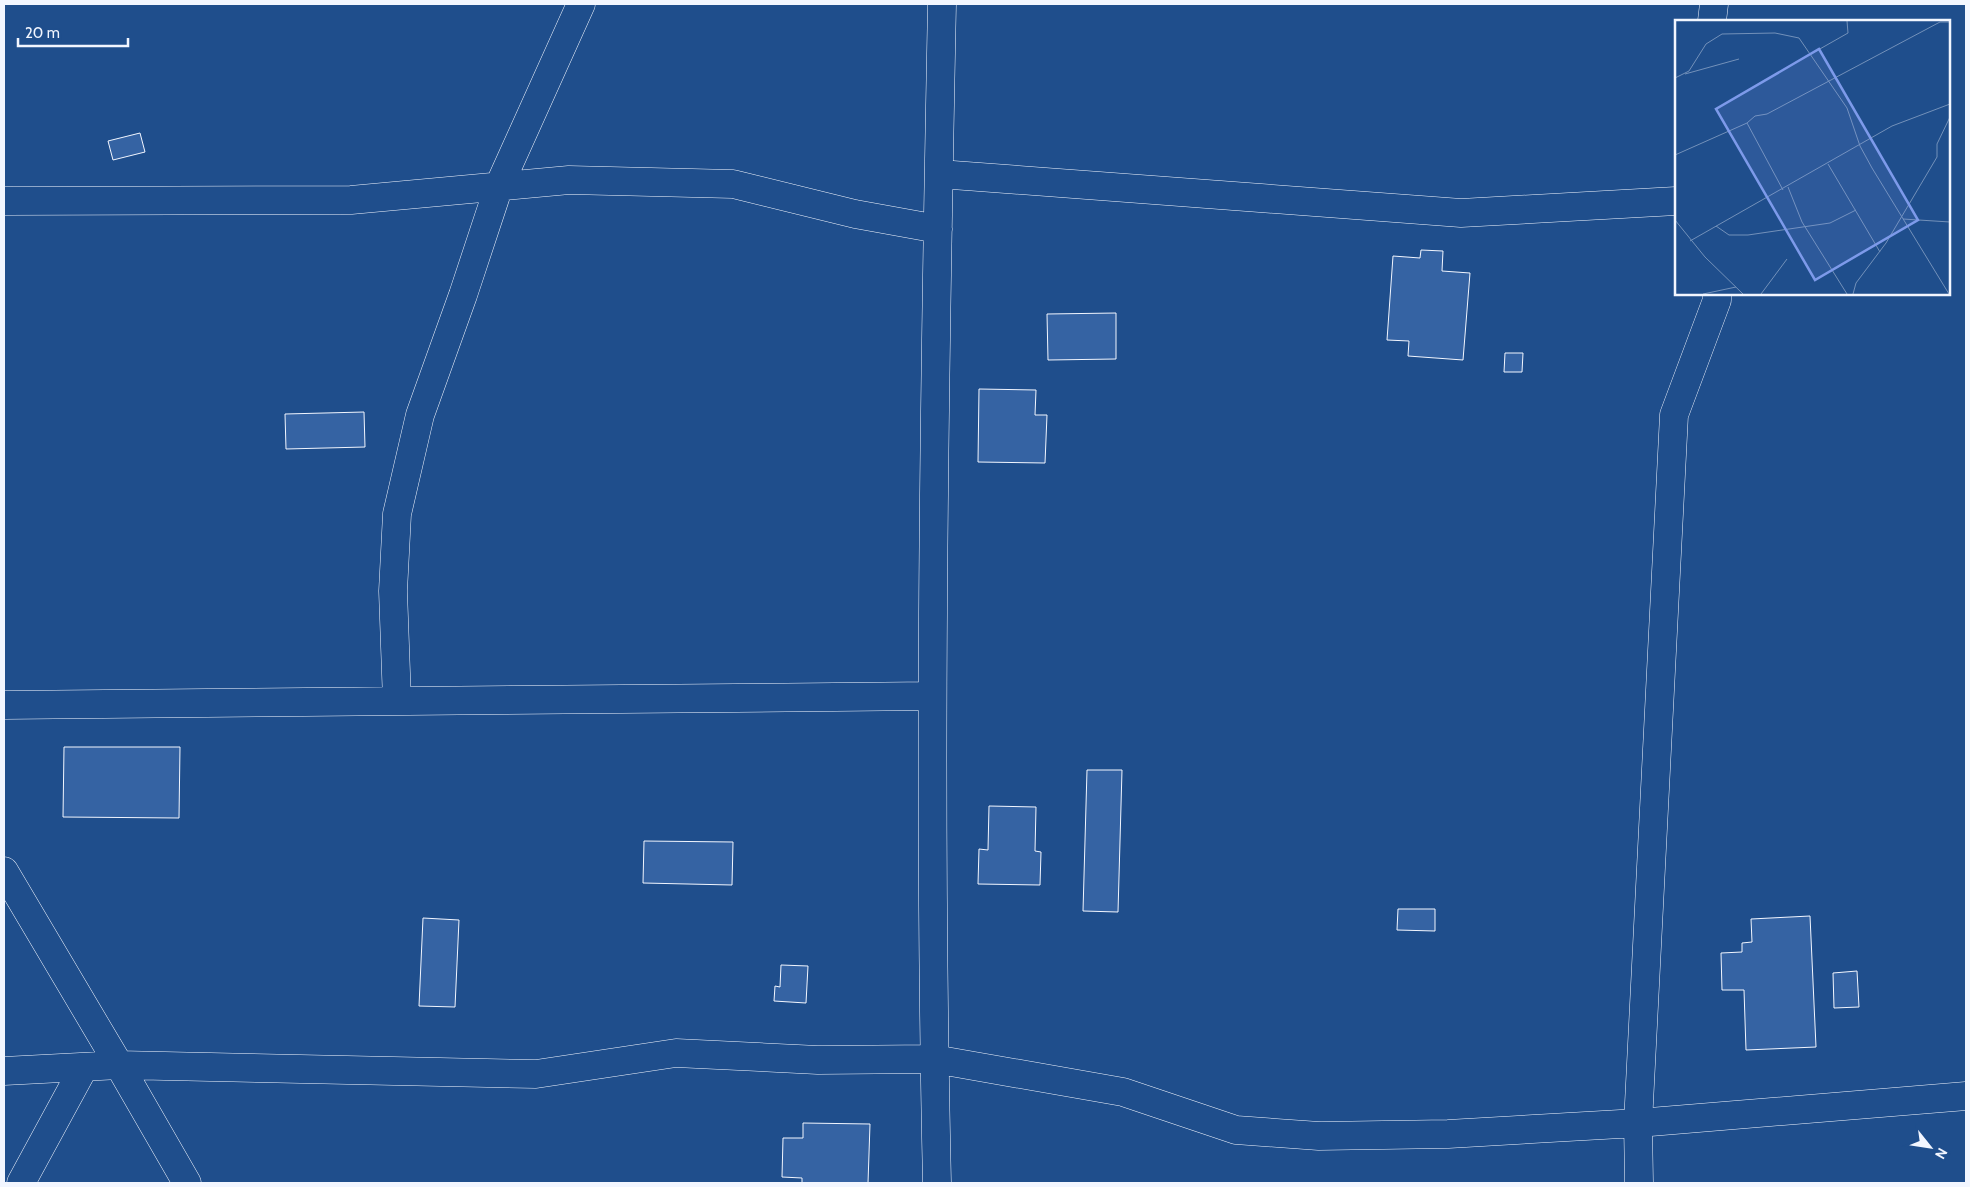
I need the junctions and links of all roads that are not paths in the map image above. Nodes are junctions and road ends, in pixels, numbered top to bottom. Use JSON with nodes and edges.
{"nodes":[{"id":1,"x":581,"y":4,"type":"edge"},
{"id":2,"x":942,"y":4,"type":"edge"},
{"id":3,"x":1714,"y":4,"type":"edge"},
{"id":4,"x":1712,"y":20,"type":"edge"},
{"id":5,"x":939,"y":174,"type":"junction"},
{"id":6,"x":499,"y":186,"type":"junction"},
{"id":7,"x":4,"y":201,"type":"edge"},
{"id":8,"x":1675,"y":201,"type":"edge"},
{"id":9,"x":938,"y":229,"type":"junction"},
{"id":10,"x":1717,"y":295,"type":"edge"},
{"id":11,"x":932,"y":696,"type":"junction"},
{"id":12,"x":397,"y":702,"type":"junction"},
{"id":13,"x":4,"y":705,"type":"edge"},
{"id":14,"x":4,"y":871,"type":"edge"},
{"id":15,"x":934,"y":1059,"type":"junction"},
{"id":16,"x":119,"y":1065,"type":"junction"},
{"id":17,"x":84,"y":1067,"type":"junction"},
{"id":18,"x":4,"y":1071,"type":"edge"},
{"id":19,"x":1966,"y":1096,"type":"edge"},
{"id":20,"x":1638,"y":1123,"type":"junction"},
{"id":21,"x":21,"y":1183,"type":"edge"},
{"id":22,"x":187,"y":1183,"type":"edge"},
{"id":23,"x":937,"y":1183,"type":"edge"},
{"id":24,"x":1639,"y":1183,"type":"edge"}],
"edges":[{"from":1,"to":6,"type":"street"},
{"from":2,"to":5,"type":"street"},
{"from":3,"to":4,"type":"street"},
{"from":5,"to":8,"type":"street"},
{"from":5,"to":9,"type":"street"},
{"from":6,"to":7,"type":"street"},
{"from":6,"to":9,"type":"street"},
{"from":6,"to":12,"type":"street"},
{"from":9,"to":11,"type":"street"},
{"from":10,"to":20,"type":"street"},
{"from":11,"to":12,"type":"street"},
{"from":11,"to":15,"type":"street"},
{"from":12,"to":13,"type":"street"},
{"from":14,"to":16,"type":"street"},
{"from":15,"to":16,"type":"street"},
{"from":15,"to":20,"type":"street"},
{"from":15,"to":23,"type":"street"},
{"from":16,"to":17,"type":"street"},
{"from":16,"to":22,"type":"street"},
{"from":17,"to":18,"type":"street"},
{"from":17,"to":21,"type":"street"},
{"from":19,"to":20,"type":"street"},
{"from":20,"to":24,"type":"street"}]}
